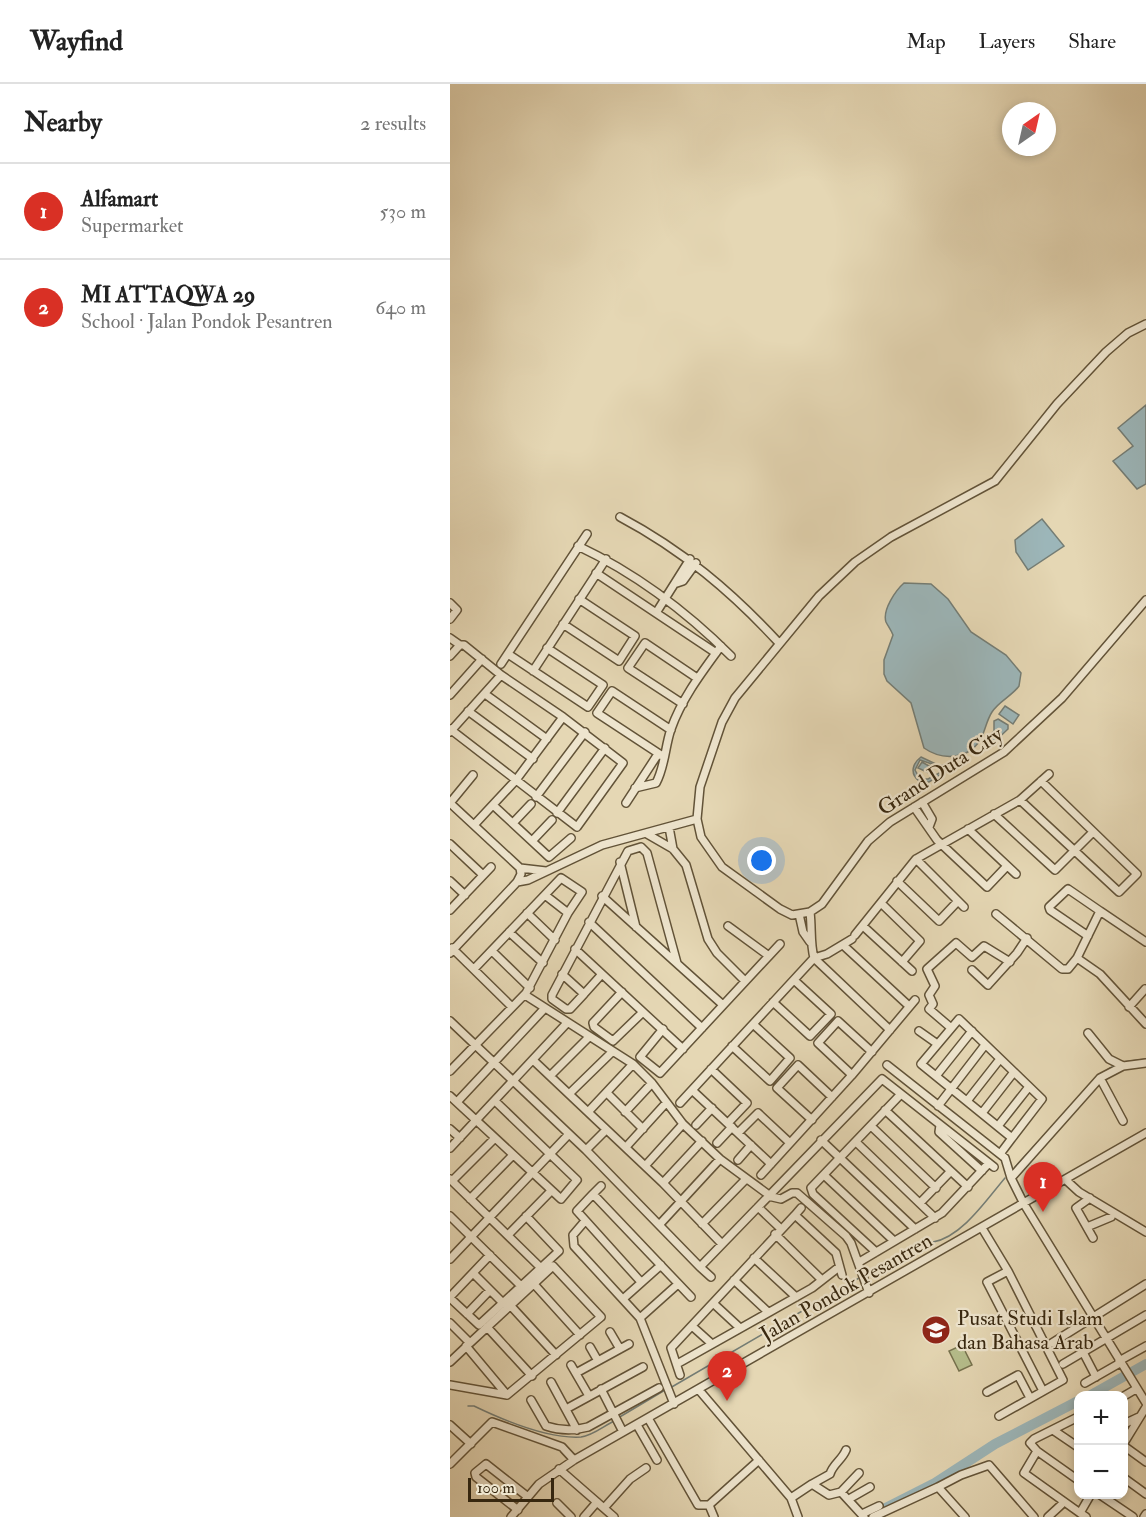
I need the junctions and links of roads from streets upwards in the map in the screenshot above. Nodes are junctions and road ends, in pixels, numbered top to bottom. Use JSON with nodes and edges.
{"nodes":[{"id":1,"x":1146,"y":324,"type":"edge"},
{"id":2,"x":620,"y":517,"type":"dead end"},
{"id":3,"x":586,"y":534,"type":"dead end"},
{"id":4,"x":578,"y":546,"type":"junction"},
{"id":5,"x":606,"y":559,"type":"junction"},
{"id":6,"x":693,"y":561,"type":"junction"},
{"id":7,"x":596,"y":573,"type":"junction"},
{"id":8,"x":666,"y":597,"type":"junction"},
{"id":9,"x":579,"y":599,"type":"junction"},
{"id":10,"x":1146,"y":600,"type":"edge"},
{"id":11,"x":450,"y":603,"type":"edge"},
{"id":12,"x":656,"y":613,"type":"junction"},
{"id":13,"x":450,"y":619,"type":"edge"},
{"id":14,"x":563,"y":624,"type":"junction"},
{"id":15,"x":450,"y":638,"type":"edge"},
{"id":16,"x":779,"y":643,"type":"junction"},
{"id":17,"x":460,"y":645,"type":"junction"},
{"id":18,"x":721,"y":646,"type":"junction"},
{"id":19,"x":548,"y":648,"type":"junction"},
{"id":20,"x":716,"y":653,"type":"junction"},
{"id":21,"x":508,"y":654,"type":"junction"},
{"id":22,"x":450,"y":656,"type":"edge"},
{"id":23,"x":731,"y":656,"type":"dead end"},
{"id":24,"x":482,"y":659,"type":"junction"},
{"id":25,"x":501,"y":664,"type":"dead end"},
{"id":26,"x":533,"y":670,"type":"junction"},
{"id":27,"x":501,"y":675,"type":"junction"},
{"id":28,"x":697,"y":678,"type":"junction"},
{"id":29,"x":485,"y":694,"type":"junction"},
{"id":30,"x":450,"y":695,"type":"edge"},
{"id":31,"x":682,"y":704,"type":"junction"},
{"id":32,"x":468,"y":711,"type":"junction"},
{"id":33,"x":563,"y":717,"type":"junction"},
{"id":34,"x":451,"y":730,"type":"edge"},
{"id":35,"x":671,"y":730,"type":"junction"},
{"id":36,"x":585,"y":732,"type":"junction"},
{"id":37,"x":547,"y":739,"type":"junction"},
{"id":38,"x":604,"y":748,"type":"junction"},
{"id":39,"x":661,"y":755,"type":"junction"},
{"id":40,"x":533,"y":759,"type":"junction"},
{"id":41,"x":1049,"y":774,"type":"dead end"},
{"id":42,"x":473,"y":775,"type":"dead end"},
{"id":43,"x":516,"y":780,"type":"junction"},
{"id":44,"x":1041,"y":781,"type":"junction"},
{"id":45,"x":635,"y":788,"type":"junction"},
{"id":46,"x":536,"y":797,"type":"junction"},
{"id":47,"x":1020,"y":801,"type":"junction"},
{"id":48,"x":922,"y":802,"type":"junction"},
{"id":49,"x":450,"y":803,"type":"edge"},
{"id":50,"x":626,"y":803,"type":"dead end"},
{"id":51,"x":531,"y":804,"type":"dead end"},
{"id":52,"x":493,"y":806,"type":"junction"},
{"id":53,"x":914,"y":807,"type":"junction"},
{"id":54,"x":557,"y":813,"type":"junction"},
{"id":55,"x":994,"y":814,"type":"junction"},
{"id":56,"x":697,"y":819,"type":"junction"},
{"id":57,"x":552,"y":820,"type":"dead end"},
{"id":58,"x":513,"y":823,"type":"junction"},
{"id":59,"x":474,"y":825,"type":"junction"},
{"id":60,"x":669,"y":827,"type":"junction"},
{"id":61,"x":929,"y":827,"type":"junction"},
{"id":62,"x":968,"y":829,"type":"junction"},
{"id":63,"x":1093,"y":832,"type":"junction"},
{"id":64,"x":647,"y":834,"type":"junction"},
{"id":65,"x":571,"y":838,"type":"dead end"},
{"id":66,"x":533,"y":840,"type":"junction"},
{"id":67,"x":450,"y":844,"type":"edge"},
{"id":68,"x":941,"y":844,"type":"junction"},
{"id":69,"x":673,"y":849,"type":"junction"},
{"id":70,"x":1073,"y":852,"type":"junction"},
{"id":71,"x":916,"y":859,"type":"junction"},
{"id":72,"x":620,"y":862,"type":"junction"},
{"id":73,"x":1007,"y":866,"type":"junction"},
{"id":74,"x":491,"y":867,"type":"dead end"},
{"id":75,"x":520,"y":868,"type":"junction"},
{"id":76,"x":546,"y":871,"type":"junction"},
{"id":77,"x":1016,"y":874,"type":"dead end"},
{"id":78,"x":483,"y":875,"type":"junction"},
{"id":79,"x":450,"y":881,"type":"edge"},
{"id":80,"x":897,"y":881,"type":"junction"},
{"id":81,"x":517,"y":882,"type":"junction"},
{"id":82,"x":465,"y":895,"type":"junction"},
{"id":83,"x":545,"y":895,"type":"junction"},
{"id":84,"x":602,"y":896,"type":"junction"},
{"id":85,"x":881,"y":903,"type":"junction"},
{"id":86,"x":450,"y":910,"type":"edge"},
{"id":87,"x":1100,"y":911,"type":"junction"},
{"id":88,"x":810,"y":912,"type":"junction"},
{"id":89,"x":527,"y":913,"type":"junction"},
{"id":90,"x":568,"y":913,"type":"junction"},
{"id":91,"x":799,"y":914,"type":"junction"},
{"id":92,"x":996,"y":914,"type":"dead end"},
{"id":93,"x":589,"y":922,"type":"junction"},
{"id":94,"x":728,"y":926,"type":"dead end"},
{"id":95,"x":863,"y":926,"type":"junction"},
{"id":96,"x":636,"y":927,"type":"junction"},
{"id":97,"x":509,"y":932,"type":"junction"},
{"id":98,"x":1088,"y":936,"type":"junction"},
{"id":99,"x":1027,"y":938,"type":"junction"},
{"id":100,"x":555,"y":940,"type":"junction"},
{"id":101,"x":810,"y":942,"type":"junction"},
{"id":102,"x":1146,"y":942,"type":"edge"},
{"id":103,"x":780,"y":944,"type":"dead end"},
{"id":104,"x":843,"y":945,"type":"junction"},
{"id":105,"x":451,"y":949,"type":"edge"},
{"id":106,"x":575,"y":949,"type":"junction"},
{"id":107,"x":492,"y":951,"type":"junction"},
{"id":108,"x":769,"y":956,"type":"junction"},
{"id":109,"x":814,"y":958,"type":"junction"},
{"id":110,"x":1077,"y":958,"type":"junction"},
{"id":111,"x":902,"y":962,"type":"junction"},
{"id":112,"x":1010,"y":962,"type":"junction"},
{"id":113,"x":543,"y":963,"type":"junction"},
{"id":114,"x":677,"y":963,"type":"junction"},
{"id":115,"x":474,"y":969,"type":"junction"},
{"id":116,"x":972,"y":970,"type":"dead end"},
{"id":117,"x":912,"y":971,"type":"dead end"},
{"id":118,"x":562,"y":974,"type":"junction"},
{"id":119,"x":602,"y":974,"type":"junction"},
{"id":120,"x":794,"y":980,"type":"junction"},
{"id":121,"x":745,"y":981,"type":"junction"},
{"id":122,"x":1145,"y":989,"type":"edge"},
{"id":123,"x":527,"y":991,"type":"junction"},
{"id":124,"x":622,"y":992,"type":"junction"},
{"id":125,"x":584,"y":994,"type":"junction"},
{"id":126,"x":773,"y":1002,"type":"junction"},
{"id":127,"x":723,"y":1005,"type":"junction"},
{"id":128,"x":512,"y":1007,"type":"junction"},
{"id":129,"x":1129,"y":1007,"type":"junction"},
{"id":130,"x":545,"y":1008,"type":"junction"},
{"id":131,"x":643,"y":1012,"type":"junction"},
{"id":132,"x":450,"y":1022,"type":"edge"},
{"id":133,"x":567,"y":1023,"type":"junction"},
{"id":134,"x":753,"y":1024,"type":"junction"},
{"id":135,"x":1146,"y":1024,"type":"edge"},
{"id":136,"x":950,"y":1027,"type":"junction"},
{"id":137,"x":702,"y":1028,"type":"junction"},
{"id":138,"x":663,"y":1029,"type":"junction"},
{"id":139,"x":890,"y":1030,"type":"junction"},
{"id":140,"x":919,"y":1031,"type":"dead end"},
{"id":141,"x":972,"y":1031,"type":"junction"},
{"id":142,"x":1088,"y":1033,"type":"dead end"},
{"id":143,"x":589,"y":1037,"type":"junction"},
{"id":144,"x":475,"y":1044,"type":"junction"},
{"id":145,"x":936,"y":1044,"type":"junction"},
{"id":146,"x":985,"y":1045,"type":"junction"},
{"id":147,"x":732,"y":1046,"type":"junction"},
{"id":148,"x":683,"y":1048,"type":"junction"},
{"id":149,"x":612,"y":1052,"type":"junction"},
{"id":150,"x":872,"y":1052,"type":"junction"},
{"id":151,"x":1000,"y":1059,"type":"junction"},
{"id":152,"x":533,"y":1060,"type":"junction"},
{"id":153,"x":494,"y":1063,"type":"junction"},
{"id":154,"x":1146,"y":1063,"type":"edge"},
{"id":155,"x":633,"y":1064,"type":"junction"},
{"id":156,"x":887,"y":1065,"type":"dead end"},
{"id":157,"x":1123,"y":1066,"type":"junction"},
{"id":158,"x":711,"y":1069,"type":"junction"},
{"id":159,"x":450,"y":1071,"type":"edge"},
{"id":160,"x":1014,"y":1072,"type":"junction"},
{"id":161,"x":852,"y":1075,"type":"junction"},
{"id":162,"x":550,"y":1076,"type":"junction"},
{"id":163,"x":936,"y":1076,"type":"junction"},
{"id":164,"x":1100,"y":1078,"type":"junction"},
{"id":165,"x":514,"y":1081,"type":"junction"},
{"id":166,"x":652,"y":1083,"type":"junction"},
{"id":167,"x":1028,"y":1088,"type":"junction"},
{"id":168,"x":951,"y":1089,"type":"junction"},
{"id":169,"x":692,"y":1090,"type":"junction"},
{"id":170,"x":607,"y":1093,"type":"junction"},
{"id":171,"x":569,"y":1094,"type":"junction"},
{"id":172,"x":901,"y":1094,"type":"junction"},
{"id":173,"x":450,"y":1096,"type":"edge"},
{"id":174,"x":832,"y":1097,"type":"junction"},
{"id":175,"x":495,"y":1101,"type":"junction"},
{"id":176,"x":967,"y":1101,"type":"junction"},
{"id":177,"x":457,"y":1102,"type":"junction"},
{"id":178,"x":666,"y":1103,"type":"junction"},
{"id":179,"x":680,"y":1103,"type":"dead end"},
{"id":180,"x":938,"y":1106,"type":"junction"},
{"id":181,"x":712,"y":1108,"type":"junction"},
{"id":182,"x":885,"y":1110,"type":"junction"},
{"id":183,"x":588,"y":1112,"type":"junction"},
{"id":184,"x":625,"y":1112,"type":"junction"},
{"id":185,"x":982,"y":1113,"type":"junction"},
{"id":186,"x":812,"y":1120,"type":"junction"},
{"id":187,"x":477,"y":1121,"type":"junction"},
{"id":188,"x":1123,"y":1121,"type":"dead end"},
{"id":189,"x":683,"y":1124,"type":"junction"},
{"id":190,"x":696,"y":1125,"type":"dead end"},
{"id":191,"x":730,"y":1125,"type":"junction"},
{"id":192,"x":940,"y":1125,"type":"junction"},
{"id":193,"x":871,"y":1126,"type":"junction"},
{"id":194,"x":998,"y":1126,"type":"junction"},
{"id":195,"x":450,"y":1129,"type":"edge"},
{"id":196,"x":643,"y":1129,"type":"junction"},
{"id":197,"x":606,"y":1130,"type":"junction"},
{"id":198,"x":738,"y":1133,"type":"junction"},
{"id":199,"x":1146,"y":1133,"type":"edge"},
{"id":200,"x":569,"y":1134,"type":"junction"},
{"id":201,"x":460,"y":1138,"type":"junction"},
{"id":202,"x":495,"y":1138,"type":"junction"},
{"id":203,"x":1012,"y":1138,"type":"junction"},
{"id":204,"x":821,"y":1140,"type":"junction"},
{"id":205,"x":702,"y":1142,"type":"junction"},
{"id":206,"x":856,"y":1142,"type":"junction"},
{"id":207,"x":717,"y":1143,"type":"dead end"},
{"id":208,"x":790,"y":1143,"type":"junction"},
{"id":209,"x":751,"y":1145,"type":"junction"},
{"id":210,"x":626,"y":1147,"type":"junction"},
{"id":211,"x":450,"y":1148,"type":"edge"},
{"id":212,"x":586,"y":1150,"type":"junction"},
{"id":213,"x":550,"y":1154,"type":"junction"},
{"id":214,"x":1000,"y":1154,"type":"junction"},
{"id":215,"x":513,"y":1155,"type":"junction"},
{"id":216,"x":840,"y":1158,"type":"junction"},
{"id":217,"x":720,"y":1159,"type":"junction"},
{"id":218,"x":738,"y":1160,"type":"dead end"},
{"id":219,"x":771,"y":1164,"type":"junction"},
{"id":220,"x":645,"y":1166,"type":"junction"},
{"id":221,"x":982,"y":1171,"type":"junction"},
{"id":222,"x":950,"y":1172,"type":"junction"},
{"id":223,"x":532,"y":1174,"type":"junction"},
{"id":224,"x":825,"y":1174,"type":"junction"},
{"id":225,"x":761,"y":1175,"type":"dead end"},
{"id":226,"x":1011,"y":1178,"type":"junction"},
{"id":227,"x":746,"y":1179,"type":"junction"},
{"id":228,"x":451,"y":1180,"type":"edge"},
{"id":229,"x":1067,"y":1180,"type":"junction"},
{"id":230,"x":663,"y":1183,"type":"junction"},
{"id":231,"x":601,"y":1186,"type":"dead end"},
{"id":232,"x":968,"y":1187,"type":"junction"},
{"id":233,"x":936,"y":1188,"type":"junction"},
{"id":234,"x":550,"y":1192,"type":"junction"},
{"id":235,"x":593,"y":1194,"type":"junction"},
{"id":236,"x":769,"y":1196,"type":"junction"},
{"id":237,"x":1089,"y":1198,"type":"junction"},
{"id":238,"x":470,"y":1199,"type":"junction"},
{"id":239,"x":680,"y":1201,"type":"junction"},
{"id":240,"x":920,"y":1203,"type":"junction"},
{"id":241,"x":1024,"y":1204,"type":"junction"},
{"id":242,"x":758,"y":1207,"type":"junction"},
{"id":243,"x":801,"y":1208,"type":"dead end"},
{"id":244,"x":795,"y":1215,"type":"junction"},
{"id":245,"x":526,"y":1216,"type":"junction"},
{"id":246,"x":1111,"y":1216,"type":"dead end"},
{"id":247,"x":451,"y":1218,"type":"edge"},
{"id":248,"x":490,"y":1218,"type":"junction"},
{"id":249,"x":935,"y":1218,"type":"junction"},
{"id":250,"x":585,"y":1221,"type":"junction"},
{"id":251,"x":660,"y":1224,"type":"junction"},
{"id":252,"x":702,"y":1224,"type":"junction"},
{"id":253,"x":1087,"y":1227,"type":"junction"},
{"id":254,"x":982,"y":1228,"type":"junction"},
{"id":255,"x":915,"y":1229,"type":"junction"},
{"id":256,"x":778,"y":1232,"type":"junction"},
{"id":257,"x":1146,"y":1232,"type":"edge"},
{"id":258,"x":508,"y":1235,"type":"junction"},
{"id":259,"x":471,"y":1237,"type":"junction"},
{"id":260,"x":1093,"y":1238,"type":"dead end"},
{"id":261,"x":894,"y":1241,"type":"junction"},
{"id":262,"x":722,"y":1244,"type":"junction"},
{"id":263,"x":876,"y":1252,"type":"junction"},
{"id":264,"x":490,"y":1255,"type":"junction"},
{"id":265,"x":754,"y":1258,"type":"junction"},
{"id":266,"x":450,"y":1259,"type":"edge"},
{"id":267,"x":861,"y":1261,"type":"dead end"},
{"id":268,"x":661,"y":1265,"type":"junction"},
{"id":269,"x":700,"y":1267,"type":"junction"},
{"id":270,"x":839,"y":1267,"type":"junction"},
{"id":271,"x":541,"y":1268,"type":"junction"},
{"id":272,"x":1008,"y":1271,"type":"junction"},
{"id":273,"x":473,"y":1273,"type":"junction"},
{"id":274,"x":842,"y":1275,"type":"dead end"},
{"id":275,"x":711,"y":1277,"type":"dead end"},
{"id":276,"x":734,"y":1280,"type":"junction"},
{"id":277,"x":822,"y":1280,"type":"junction"},
{"id":278,"x":641,"y":1282,"type":"junction"},
{"id":279,"x":533,"y":1284,"type":"junction"},
{"id":280,"x":678,"y":1284,"type":"junction"},
{"id":281,"x":1146,"y":1284,"type":"edge"},
{"id":282,"x":521,"y":1286,"type":"junction"},
{"id":283,"x":490,"y":1290,"type":"junction"},
{"id":284,"x":869,"y":1293,"type":"junction"},
{"id":285,"x":692,"y":1297,"type":"dead end"},
{"id":286,"x":796,"y":1297,"type":"junction"},
{"id":287,"x":450,"y":1298,"type":"edge"},
{"id":288,"x":623,"y":1299,"type":"junction"},
{"id":289,"x":713,"y":1303,"type":"junction"},
{"id":290,"x":507,"y":1304,"type":"junction"},
{"id":291,"x":768,"y":1312,"type":"junction"},
{"id":292,"x":467,"y":1314,"type":"junction"},
{"id":293,"x":1146,"y":1315,"type":"edge"},
{"id":294,"x":1093,"y":1317,"type":"junction"},
{"id":295,"x":640,"y":1318,"type":"junction"},
{"id":296,"x":450,"y":1323,"type":"edge"},
{"id":297,"x":692,"y":1326,"type":"junction"},
{"id":298,"x":487,"y":1327,"type":"junction"},
{"id":299,"x":740,"y":1328,"type":"junction"},
{"id":300,"x":610,"y":1332,"type":"dead end"},
{"id":301,"x":580,"y":1335,"type":"junction"},
{"id":302,"x":1106,"y":1339,"type":"junction"},
{"id":303,"x":1052,"y":1342,"type":"dead end"},
{"id":304,"x":629,"y":1344,"type":"dead end"},
{"id":305,"x":712,"y":1344,"type":"junction"},
{"id":306,"x":468,"y":1345,"type":"junction"},
{"id":307,"x":1146,"y":1346,"type":"edge"},
{"id":308,"x":591,"y":1347,"type":"dead end"},
{"id":309,"x":620,"y":1349,"type":"junction"},
{"id":310,"x":1083,"y":1352,"type":"junction"},
{"id":311,"x":556,"y":1355,"type":"junction"},
{"id":312,"x":598,"y":1361,"type":"junction"},
{"id":313,"x":450,"y":1362,"type":"edge"},
{"id":314,"x":1120,"y":1362,"type":"junction"},
{"id":315,"x":677,"y":1364,"type":"junction"},
{"id":316,"x":1063,"y":1364,"type":"dead end"},
{"id":317,"x":571,"y":1365,"type":"dead end"},
{"id":318,"x":643,"y":1366,"type":"dead end"},
{"id":319,"x":576,"y":1373,"type":"junction"},
{"id":320,"x":680,"y":1375,"type":"dead end"},
{"id":321,"x":532,"y":1376,"type":"junction"},
{"id":322,"x":1096,"y":1377,"type":"junction"},
{"id":323,"x":551,"y":1382,"type":"dead end"},
{"id":324,"x":1085,"y":1383,"type":"dead end"},
{"id":325,"x":450,"y":1385,"type":"edge"},
{"id":326,"x":601,"y":1389,"type":"junction"},
{"id":327,"x":665,"y":1389,"type":"junction"},
{"id":328,"x":1136,"y":1389,"type":"junction"},
{"id":329,"x":699,"y":1390,"type":"junction"},
{"id":330,"x":1043,"y":1391,"type":"junction"},
{"id":331,"x":987,"y":1392,"type":"dead end"},
{"id":332,"x":1128,"y":1394,"type":"edge"},
{"id":333,"x":507,"y":1395,"type":"junction"},
{"id":334,"x":589,"y":1396,"type":"junction"},
{"id":335,"x":1030,"y":1398,"type":"junction"},
{"id":336,"x":531,"y":1400,"type":"dead end"},
{"id":337,"x":674,"y":1404,"type":"junction"},
{"id":338,"x":1146,"y":1405,"type":"edge"},
{"id":339,"x":566,"y":1408,"type":"junction"},
{"id":340,"x":999,"y":1416,"type":"dead end"},
{"id":341,"x":616,"y":1417,"type":"junction"},
{"id":342,"x":1139,"y":1417,"type":"junction"},
{"id":343,"x":648,"y":1418,"type":"junction"},
{"id":344,"x":1074,"y":1419,"type":"edge"},
{"id":345,"x":1128,"y":1422,"type":"edge"},
{"id":346,"x":450,"y":1425,"type":"edge"},
{"id":347,"x":637,"y":1425,"type":"junction"},
{"id":348,"x":577,"y":1430,"type":"junction"},
{"id":349,"x":1053,"y":1430,"type":"junction"},
{"id":350,"x":623,"y":1432,"type":"junction"},
{"id":351,"x":1128,"y":1437,"type":"edge"},
{"id":352,"x":1074,"y":1443,"type":"edge"},
{"id":353,"x":471,"y":1444,"type":"junction"},
{"id":354,"x":1125,"y":1445,"type":"edge"},
{"id":355,"x":846,"y":1450,"type":"dead end"},
{"id":356,"x":1037,"y":1452,"type":"junction"},
{"id":357,"x":452,"y":1460,"type":"edge"},
{"id":358,"x":574,"y":1460,"type":"junction"},
{"id":359,"x":657,"y":1460,"type":"dead end"},
{"id":360,"x":759,"y":1460,"type":"junction"},
{"id":361,"x":1146,"y":1462,"type":"edge"},
{"id":362,"x":646,"y":1468,"type":"dead end"},
{"id":363,"x":559,"y":1469,"type":"junction"},
{"id":364,"x":859,"y":1473,"type":"dead end"},
{"id":365,"x":1074,"y":1477,"type":"edge"},
{"id":366,"x":1128,"y":1481,"type":"edge"},
{"id":367,"x":812,"y":1484,"type":"junction"},
{"id":368,"x":870,"y":1486,"type":"dead end"},
{"id":369,"x":938,"y":1487,"type":"junction"},
{"id":370,"x":841,"y":1492,"type":"junction"},
{"id":371,"x":1146,"y":1494,"type":"edge"},
{"id":372,"x":528,"y":1497,"type":"junction"},
{"id":373,"x":791,"y":1498,"type":"junction"},
{"id":374,"x":849,"y":1499,"type":"junction"},
{"id":375,"x":1089,"y":1499,"type":"edge"},
{"id":376,"x":1107,"y":1499,"type":"edge"},
{"id":377,"x":557,"y":1503,"type":"dead end"},
{"id":378,"x":597,"y":1503,"type":"junction"},
{"id":379,"x":1061,"y":1504,"type":"dead end"},
{"id":380,"x":709,"y":1505,"type":"junction"},
{"id":381,"x":879,"y":1506,"type":"dead end"},
{"id":382,"x":604,"y":1508,"type":"junction"},
{"id":383,"x":518,"y":1510,"type":"junction"},
{"id":384,"x":863,"y":1515,"type":"edge"},
{"id":385,"x":1083,"y":1515,"type":"edge"},
{"id":386,"x":511,"y":1517,"type":"edge"},
{"id":387,"x":571,"y":1517,"type":"edge"},
{"id":388,"x":584,"y":1517,"type":"edge"},
{"id":389,"x":614,"y":1517,"type":"edge"},
{"id":390,"x":714,"y":1517,"type":"edge"},
{"id":391,"x":798,"y":1517,"type":"edge"},
{"id":392,"x":873,"y":1517,"type":"edge"},
{"id":393,"x":965,"y":1517,"type":"edge"},
{"id":394,"x":1034,"y":1517,"type":"edge"},
{"id":395,"x":1048,"y":1517,"type":"edge"},
{"id":396,"x":1133,"y":1517,"type":"edge"}],
"edges":[{"from":1,"to":16,"type":"street"},
{"from":2,"to":6,"type":"street"},
{"from":3,"to":4,"type":"street"},
{"from":4,"to":5,"type":"street"},
{"from":4,"to":21,"type":"street"},
{"from":5,"to":7,"type":"street"},
{"from":5,"to":8,"type":"street"},
{"from":6,"to":8,"type":"street"},
{"from":6,"to":16,"type":"street"},
{"from":7,"to":9,"type":"street"},
{"from":7,"to":12,"type":"street"},
{"from":8,"to":12,"type":"street"},
{"from":8,"to":18,"type":"street"},
{"from":9,"to":14,"type":"street"},
{"from":9,"to":14,"type":"street"},
{"from":10,"to":48,"type":"street","name":"Grand Duta City"},
{"from":11,"to":13,"type":"street"},
{"from":12,"to":20,"type":"street"},
{"from":14,"to":19,"type":"street"},
{"from":15,"to":17,"type":"street"},
{"from":16,"to":56,"type":"street"},
{"from":17,"to":22,"type":"street"},
{"from":17,"to":24,"type":"street"},
{"from":18,"to":20,"type":"street"},
{"from":18,"to":23,"type":"street"},
{"from":19,"to":26,"type":"street"},
{"from":19,"to":26,"type":"street"},
{"from":20,"to":28,"type":"street"},
{"from":21,"to":25,"type":"street"},
{"from":21,"to":26,"type":"street"},
{"from":24,"to":27,"type":"street"},
{"from":24,"to":30,"type":"street"},
{"from":27,"to":29,"type":"street"},
{"from":27,"to":33,"type":"street"},
{"from":28,"to":31,"type":"street"},
{"from":28,"to":31,"type":"street"},
{"from":29,"to":32,"type":"street"},
{"from":29,"to":37,"type":"street"},
{"from":31,"to":35,"type":"street"},
{"from":32,"to":34,"type":"street"},
{"from":32,"to":40,"type":"street"},
{"from":33,"to":36,"type":"street"},
{"from":33,"to":37,"type":"street"},
{"from":34,"to":43,"type":"street"},
{"from":35,"to":39,"type":"street"},
{"from":35,"to":39,"type":"street"},
{"from":36,"to":38,"type":"street"},
{"from":36,"to":46,"type":"street"},
{"from":37,"to":40,"type":"street"},
{"from":38,"to":54,"type":"street"},
{"from":38,"to":54,"type":"street"},
{"from":39,"to":45,"type":"street"},
{"from":39,"to":45,"type":"street"},
{"from":40,"to":43,"type":"street"},
{"from":41,"to":44,"type":"street"},
{"from":42,"to":49,"type":"street"},
{"from":43,"to":46,"type":"street"},
{"from":43,"to":52,"type":"street"},
{"from":44,"to":47,"type":"street"},
{"from":44,"to":63,"type":"street"},
{"from":45,"to":50,"type":"street"},
{"from":46,"to":54,"type":"street"},
{"from":47,"to":55,"type":"street"},
{"from":47,"to":70,"type":"street"},
{"from":48,"to":53,"type":"street","name":"Grand Duta City"},
{"from":48,"to":61,"type":"street"},
{"from":49,"to":59,"type":"street"},
{"from":51,"to":58,"type":"street"},
{"from":52,"to":58,"type":"street"},
{"from":52,"to":59,"type":"street"},
{"from":53,"to":61,"type":"street"},
{"from":53,"to":88,"type":"street","name":"Grand Duta City"},
{"from":55,"to":62,"type":"street"},
{"from":55,"to":70,"type":"street"},
{"from":56,"to":60,"type":"street"},
{"from":56,"to":91,"type":"street"},
{"from":57,"to":66,"type":"street"},
{"from":58,"to":66,"type":"street"},
{"from":59,"to":75,"type":"street"},
{"from":60,"to":64,"type":"street"},
{"from":60,"to":69,"type":"street"},
{"from":61,"to":68,"type":"street"},
{"from":62,"to":68,"type":"street"},
{"from":62,"to":73,"type":"street"},
{"from":63,"to":70,"type":"street"},
{"from":63,"to":70,"type":"street"},
{"from":64,"to":69,"type":"street"},
{"from":64,"to":76,"type":"street"},
{"from":65,"to":66,"type":"street"},
{"from":67,"to":78,"type":"street"},
{"from":68,"to":71,"type":"street"},
{"from":68,"to":73,"type":"street"},
{"from":69,"to":121,"type":"street"},
{"from":71,"to":80,"type":"street"},
{"from":71,"to":80,"type":"street"},
{"from":72,"to":84,"type":"street"},
{"from":72,"to":96,"type":"street"},
{"from":72,"to":114,"type":"street"},
{"from":73,"to":77,"type":"street"},
{"from":74,"to":78,"type":"street"},
{"from":75,"to":76,"type":"street"},
{"from":75,"to":81,"type":"street"},
{"from":76,"to":81,"type":"street"},
{"from":78,"to":82,"type":"street"},
{"from":79,"to":82,"type":"street"},
{"from":80,"to":85,"type":"street"},
{"from":81,"to":105,"type":"street"},
{"from":82,"to":86,"type":"street"},
{"from":83,"to":89,"type":"street"},
{"from":83,"to":90,"type":"street"},
{"from":83,"to":90,"type":"street"},
{"from":84,"to":93,"type":"street"},
{"from":84,"to":96,"type":"street"},
{"from":85,"to":95,"type":"street"},
{"from":85,"to":111,"type":"street"},
{"from":87,"to":98,"type":"street"},
{"from":87,"to":98,"type":"street"},
{"from":87,"to":102,"type":"street"},
{"from":88,"to":91,"type":"street"},
{"from":88,"to":101,"type":"street"},
{"from":89,"to":97,"type":"street"},
{"from":89,"to":100,"type":"street"},
{"from":90,"to":100,"type":"street"},
{"from":91,"to":101,"type":"street"},
{"from":92,"to":99,"type":"street"},
{"from":93,"to":106,"type":"street"},
{"from":93,"to":137,"type":"street"},
{"from":94,"to":108,"type":"street"},
{"from":95,"to":104,"type":"street"},
{"from":95,"to":111,"type":"street"},
{"from":96,"to":114,"type":"street"},
{"from":97,"to":107,"type":"street"},
{"from":97,"to":113,"type":"street"},
{"from":98,"to":110,"type":"street"},
{"from":99,"to":110,"type":"street"},
{"from":99,"to":112,"type":"street"},
{"from":100,"to":113,"type":"street"},
{"from":101,"to":109,"type":"street"},
{"from":103,"to":108,"type":"street"},
{"from":104,"to":109,"type":"street"},
{"from":104,"to":139,"type":"street"},
{"from":105,"to":115,"type":"street"},
{"from":106,"to":118,"type":"street"},
{"from":106,"to":119,"type":"street"},
{"from":107,"to":115,"type":"street"},
{"from":107,"to":123,"type":"street"},
{"from":108,"to":121,"type":"street"},
{"from":109,"to":120,"type":"street"},
{"from":109,"to":139,"type":"street"},
{"from":110,"to":129,"type":"street"},
{"from":111,"to":117,"type":"street"},
{"from":112,"to":116,"type":"street"},
{"from":112,"to":136,"type":"street"},
{"from":113,"to":123,"type":"street"},
{"from":114,"to":127,"type":"street"},
{"from":115,"to":128,"type":"street"},
{"from":118,"to":125,"type":"street"},
{"from":118,"to":125,"type":"street"},
{"from":119,"to":124,"type":"street"},
{"from":119,"to":125,"type":"street"},
{"from":120,"to":126,"type":"street"},
{"from":120,"to":126,"type":"street"},
{"from":121,"to":127,"type":"street"},
{"from":122,"to":129,"type":"street"},
{"from":123,"to":128,"type":"street"},
{"from":123,"to":130,"type":"street"},
{"from":124,"to":131,"type":"street"},
{"from":124,"to":131,"type":"street"},
{"from":126,"to":134,"type":"street"},
{"from":127,"to":137,"type":"street"},
{"from":128,"to":144,"type":"street"},
{"from":129,"to":135,"type":"street"},
{"from":130,"to":133,"type":"street"},
{"from":130,"to":153,"type":"street"},
{"from":131,"to":138,"type":"street"},
{"from":132,"to":144,"type":"street"},
{"from":133,"to":143,"type":"street"},
{"from":133,"to":152,"type":"street"},
{"from":134,"to":147,"type":"street"},
{"from":134,"to":147,"type":"street"},
{"from":136,"to":141,"type":"street"},
{"from":136,"to":145,"type":"street"},
{"from":137,"to":148,"type":"street"},
{"from":138,"to":148,"type":"street"},
{"from":138,"to":148,"type":"street"},
{"from":139,"to":150,"type":"street"},
{"from":140,"to":145,"type":"street"},
{"from":141,"to":146,"type":"street"},
{"from":141,"to":163,"type":"street"},
{"from":142,"to":157,"type":"street"},
{"from":143,"to":149,"type":"street"},
{"from":143,"to":162,"type":"street"},
{"from":144,"to":153,"type":"street"},
{"from":144,"to":159,"type":"street"},
{"from":145,"to":163,"type":"street"},
{"from":146,"to":151,"type":"street"},
{"from":146,"to":168,"type":"street"},
{"from":147,"to":158,"type":"street"},
{"from":149,"to":155,"type":"street"},
{"from":149,"to":171,"type":"street"},
{"from":150,"to":161,"type":"street"},
{"from":150,"to":161,"type":"street"},
{"from":151,"to":160,"type":"street"},
{"from":151,"to":176,"type":"street"},
{"from":152,"to":162,"type":"street"},
{"from":152,"to":165,"type":"street"},
{"from":153,"to":165,"type":"street"},
{"from":153,"to":177,"type":"street"},
{"from":154,"to":157,"type":"street"},
{"from":155,"to":166,"type":"street"},
{"from":155,"to":170,"type":"street"},
{"from":156,"to":180,"type":"street"},
{"from":157,"to":164,"type":"street"},
{"from":158,"to":169,"type":"street"},
{"from":158,"to":191,"type":"street"},
{"from":160,"to":167,"type":"street"},
{"from":160,"to":185,"type":"street"},
{"from":161,"to":174,"type":"street"},
{"from":162,"to":171,"type":"street"},
{"from":163,"to":168,"type":"street"},
{"from":164,"to":188,"type":"street"},
{"from":164,"to":226,"type":"street"},
{"from":165,"to":175,"type":"street"},
{"from":165,"to":200,"type":"street"},
{"from":166,"to":178,"type":"street"},
{"from":166,"to":184,"type":"street"},
{"from":167,"to":194,"type":"street"},
{"from":167,"to":203,"type":"street"},
{"from":168,"to":176,"type":"street"},
{"from":168,"to":180,"type":"street"},
{"from":169,"to":179,"type":"street"},
{"from":169,"to":181,"type":"street"},
{"from":170,"to":183,"type":"street"},
{"from":170,"to":184,"type":"street"},
{"from":171,"to":183,"type":"street"},
{"from":172,"to":182,"type":"street"},
{"from":172,"to":192,"type":"street"},
{"from":172,"to":204,"type":"street"},
{"from":173,"to":177,"type":"street"},
{"from":174,"to":186,"type":"street"},
{"from":174,"to":186,"type":"street"},
{"from":175,"to":187,"type":"street"},
{"from":175,"to":213,"type":"street"},
{"from":176,"to":185,"type":"street"},
{"from":177,"to":187,"type":"street"},
{"from":178,"to":189,"type":"street"},
{"from":178,"to":196,"type":"street"},
{"from":180,"to":214,"type":"street"},
{"from":181,"to":190,"type":"street"},
{"from":181,"to":191,"type":"street"},
{"from":182,"to":193,"type":"street"},
{"from":182,"to":222,"type":"street"},
{"from":183,"to":197,"type":"street"},
{"from":184,"to":196,"type":"street"},
{"from":185,"to":194,"type":"street"},
{"from":186,"to":208,"type":"street"},
{"from":187,"to":201,"type":"street"},
{"from":187,"to":202,"type":"street"},
{"from":189,"to":205,"type":"street"},
{"from":189,"to":220,"type":"street"},
{"from":191,"to":198,"type":"street"},
{"from":191,"to":207,"type":"street"},
{"from":192,"to":221,"type":"street"},
{"from":192,"to":221,"type":"street"},
{"from":193,"to":206,"type":"street"},
{"from":193,"to":233,"type":"street"},
{"from":194,"to":203,"type":"street"},
{"from":195,"to":201,"type":"street"},
{"from":196,"to":210,"type":"street"},
{"from":197,"to":210,"type":"street"},
{"from":197,"to":212,"type":"street"},
{"from":198,"to":208,"type":"street"},
{"from":198,"to":209,"type":"street"},
{"from":199,"to":229,"type":"street","name":"Jalan Pondok Pesantren"},
{"from":200,"to":212,"type":"street"},
{"from":200,"to":213,"type":"street"},
{"from":201,"to":211,"type":"street"},
{"from":202,"to":215,"type":"street"},
{"from":202,"to":228,"type":"street"},
{"from":203,"to":214,"type":"street"},
{"from":204,"to":216,"type":"street"},
{"from":204,"to":236,"type":"street"},
{"from":205,"to":217,"type":"street"},
{"from":205,"to":230,"type":"street"},
{"from":206,"to":216,"type":"street"},
{"from":206,"to":240,"type":"street"},
{"from":208,"to":219,"type":"street"},
{"from":209,"to":218,"type":"street"},
{"from":209,"to":219,"type":"street"},
{"from":210,"to":220,"type":"street"},
{"from":212,"to":251,"type":"street"},
{"from":213,"to":223,"type":"street"},
{"from":213,"to":234,"type":"street"},
{"from":214,"to":226,"type":"street"},
{"from":215,"to":223,"type":"street"},
{"from":215,"to":238,"type":"street"},
{"from":216,"to":224,"type":"street"},
{"from":216,"to":255,"type":"street"},
{"from":217,"to":227,"type":"street"},
{"from":217,"to":239,"type":"street"},
{"from":219,"to":225,"type":"street"},
{"from":220,"to":230,"type":"street"},
{"from":221,"to":232,"type":"street"},
{"from":222,"to":232,"type":"street"},
{"from":222,"to":233,"type":"street"},
{"from":223,"to":234,"type":"street"},
{"from":223,"to":248,"type":"street"},
{"from":224,"to":261,"type":"street"},
{"from":224,"to":263,"type":"street"},
{"from":226,"to":241,"type":"street"},
{"from":227,"to":236,"type":"street"},
{"from":227,"to":252,"type":"street"},
{"from":228,"to":238,"type":"street"},
{"from":229,"to":237,"type":"street"},
{"from":229,"to":241,"type":"street","name":"Jalan Pondok Pesantren"},
{"from":230,"to":239,"type":"street"},
{"from":231,"to":235,"type":"street"},
{"from":232,"to":249,"type":"street"},
{"from":233,"to":240,"type":"street"},
{"from":234,"to":245,"type":"street"},
{"from":235,"to":250,"type":"street"},
{"from":235,"to":268,"type":"street"},
{"from":236,"to":242,"type":"street"},
{"from":236,"to":284,"type":"street"},
{"from":237,"to":253,"type":"street"},
{"from":237,"to":257,"type":"street"},
{"from":238,"to":248,"type":"street"},
{"from":239,"to":251,"type":"street"},
{"from":239,"to":252,"type":"street"},
{"from":240,"to":249,"type":"street"},
{"from":241,"to":254,"type":"street","name":"Jalan Pondok Pesantren"},
{"from":241,"to":294,"type":"street"},
{"from":242,"to":256,"type":"street"},
{"from":242,"to":262,"type":"street"},
{"from":243,"to":244,"type":"street"},
{"from":244,"to":256,"type":"street"},
{"from":244,"to":270,"type":"street"},
{"from":245,"to":258,"type":"street"},
{"from":245,"to":271,"type":"street"},
{"from":246,"to":253,"type":"street"},
{"from":247,"to":259,"type":"street"},
{"from":248,"to":258,"type":"street"},
{"from":248,"to":259,"type":"street"},
{"from":249,"to":255,"type":"street"},
{"from":250,"to":278,"type":"street"},
{"from":250,"to":288,"type":"street"},
{"from":251,"to":269,"type":"street"},
{"from":252,"to":262,"type":"street"},
{"from":253,"to":260,"type":"street"},
{"from":254,"to":272,"type":"street"},
{"from":254,"to":284,"type":"street","name":"Jalan Pondok Pesantren"},
{"from":255,"to":261,"type":"street"},
{"from":256,"to":265,"type":"street"},
{"from":256,"to":277,"type":"street"},
{"from":258,"to":271,"type":"street"},
{"from":259,"to":264,"type":"street"},
{"from":259,"to":266,"type":"street"},
{"from":261,"to":263,"type":"street"},
{"from":262,"to":269,"type":"street"},
{"from":263,"to":267,"type":"street"},
{"from":264,"to":273,"type":"street"},
{"from":264,"to":282,"type":"street"},
{"from":265,"to":276,"type":"street"},
{"from":265,"to":286,"type":"street"},
{"from":268,"to":278,"type":"street"},
{"from":268,"to":280,"type":"street"},
{"from":269,"to":275,"type":"street"},
{"from":270,"to":274,"type":"street"},
{"from":270,"to":277,"type":"street"},
{"from":271,"to":282,"type":"street"},
{"from":272,"to":330,"type":"street"},
{"from":272,"to":330,"type":"street"},
{"from":273,"to":283,"type":"street"},
{"from":273,"to":287,"type":"street"},
{"from":276,"to":289,"type":"street"},
{"from":276,"to":291,"type":"street"},
{"from":277,"to":286,"type":"street"},
{"from":278,"to":288,"type":"street"},
{"from":279,"to":290,"type":"street"},
{"from":279,"to":301,"type":"street"},
{"from":279,"to":301,"type":"street"},
{"from":280,"to":285,"type":"street"},
{"from":280,"to":295,"type":"street"},
{"from":281,"to":294,"type":"street"},
{"from":282,"to":290,"type":"street"},
{"from":283,"to":290,"type":"street"},
{"from":283,"to":292,"type":"street"},
{"from":284,"to":329,"type":"street","name":"Jalan Pondok Pesantren"},
{"from":286,"to":291,"type":"street"},
{"from":287,"to":292,"type":"street"},
{"from":288,"to":295,"type":"street"},
{"from":289,"to":297,"type":"street"},
{"from":289,"to":299,"type":"street"},
{"from":290,"to":292,"type":"street"},
{"from":290,"to":298,"type":"street"},
{"from":290,"to":311,"type":"street"},
{"from":291,"to":299,"type":"street"},
{"from":293,"to":302,"type":"street"},
{"from":294,"to":302,"type":"street"},
{"from":294,"to":303,"type":"street"},
{"from":295,"to":327,"type":"street"},
{"from":296,"to":306,"type":"street"},
{"from":297,"to":305,"type":"street"},
{"from":297,"to":315,"type":"street"},
{"from":298,"to":306,"type":"street"},
{"from":298,"to":321,"type":"street"},
{"from":299,"to":305,"type":"street"},
{"from":300,"to":309,"type":"street"},
{"from":301,"to":311,"type":"street"},
{"from":302,"to":310,"type":"street"},
{"from":302,"to":314,"type":"street"},
{"from":304,"to":309,"type":"street"},
{"from":305,"to":315,"type":"street"},
{"from":306,"to":313,"type":"street"},
{"from":306,"to":333,"type":"street"},
{"from":307,"to":314,"type":"street"},
{"from":308,"to":312,"type":"street"},
{"from":309,"to":312,"type":"street"},
{"from":310,"to":316,"type":"street"},
{"from":310,"to":322,"type":"street"},
{"from":311,"to":321,"type":"street"},
{"from":312,"to":319,"type":"street"},
{"from":314,"to":322,"type":"street"},
{"from":314,"to":328,"type":"street"},
{"from":315,"to":320,"type":"street"},
{"from":317,"to":319,"type":"street"},
{"from":318,"to":326,"type":"street"},
{"from":319,"to":334,"type":"street"},
{"from":321,"to":333,"type":"street"},
{"from":322,"to":324,"type":"street"},
{"from":323,"to":339,"type":"street"},
{"from":325,"to":333,"type":"street"},
{"from":326,"to":334,"type":"street"},
{"from":326,"to":341,"type":"street"},
{"from":327,"to":337,"type":"street"},
{"from":327,"to":341,"type":"street"},
{"from":328,"to":332,"type":"street"},
{"from":328,"to":338,"type":"street"},
{"from":329,"to":337,"type":"street","name":"Jalan Pondok Pesantren"},
{"from":329,"to":360,"type":"street"},
{"from":330,"to":335,"type":"street"},
{"from":331,"to":335,"type":"street"},
{"from":334,"to":339,"type":"street"},
{"from":335,"to":340,"type":"street"},
{"from":336,"to":348,"type":"street"},
{"from":337,"to":343,"type":"street","name":"Jalan Pondok Pesantren"},
{"from":338,"to":342,"type":"street"},
{"from":339,"to":348,"type":"street"},
{"from":341,"to":348,"type":"street"},
{"from":341,"to":350,"type":"street"},
{"from":342,"to":345,"type":"street"},
{"from":342,"to":351,"type":"street"},
{"from":343,"to":347,"type":"street","name":"Jalan Pondok Pesantren"},
{"from":343,"to":380,"type":"street"},
{"from":344,"to":349,"type":"street"},
{"from":346,"to":353,"type":"street"},
{"from":347,"to":350,"type":"street","name":"Jalan Pondok Pesantren"},
{"from":347,"to":359,"type":"street"},
{"from":349,"to":352,"type":"street"},
{"from":349,"to":356,"type":"street"},
{"from":350,"to":358,"type":"street","name":"Jalan Pondok Pesantren"},
{"from":353,"to":357,"type":"street"},
{"from":353,"to":358,"type":"street"},
{"from":354,"to":361,"type":"street"},
{"from":355,"to":367,"type":"street"},
{"from":356,"to":365,"type":"street"},
{"from":356,"to":385,"type":"street"},
{"from":358,"to":363,"type":"street","name":"Jalan Pondok Pesantren"},
{"from":360,"to":373,"type":"street"},
{"from":360,"to":380,"type":"street"},
{"from":362,"to":382,"type":"street"},
{"from":363,"to":372,"type":"street","name":"Jalan Pondok Pesantren"},
{"from":363,"to":378,"type":"street"},
{"from":364,"to":370,"type":"street"},
{"from":366,"to":371,"type":"street"},
{"from":367,"to":370,"type":"street"},
{"from":367,"to":373,"type":"street"},
{"from":368,"to":374,"type":"street"},
{"from":369,"to":392,"type":"street"},
{"from":369,"to":393,"type":"street"},
{"from":369,"to":394,"type":"street"},
{"from":370,"to":374,"type":"street"},
{"from":372,"to":383,"type":"street","name":"Jalan Pondok Pesantren"},
{"from":372,"to":383,"type":"street"},
{"from":373,"to":391,"type":"street"},
{"from":374,"to":384,"type":"street"},
{"from":375,"to":385,"type":"street"},
{"from":376,"to":396,"type":"street"},
{"from":377,"to":387,"type":"street"},
{"from":378,"to":382,"type":"street"},
{"from":378,"to":388,"type":"street"},
{"from":379,"to":395,"type":"street"},
{"from":380,"to":390,"type":"street"},
{"from":381,"to":384,"type":"street"},
{"from":382,"to":389,"type":"street"},
{"from":383,"to":386,"type":"street","name":"Jalan Pondok Pesantren"}]}
